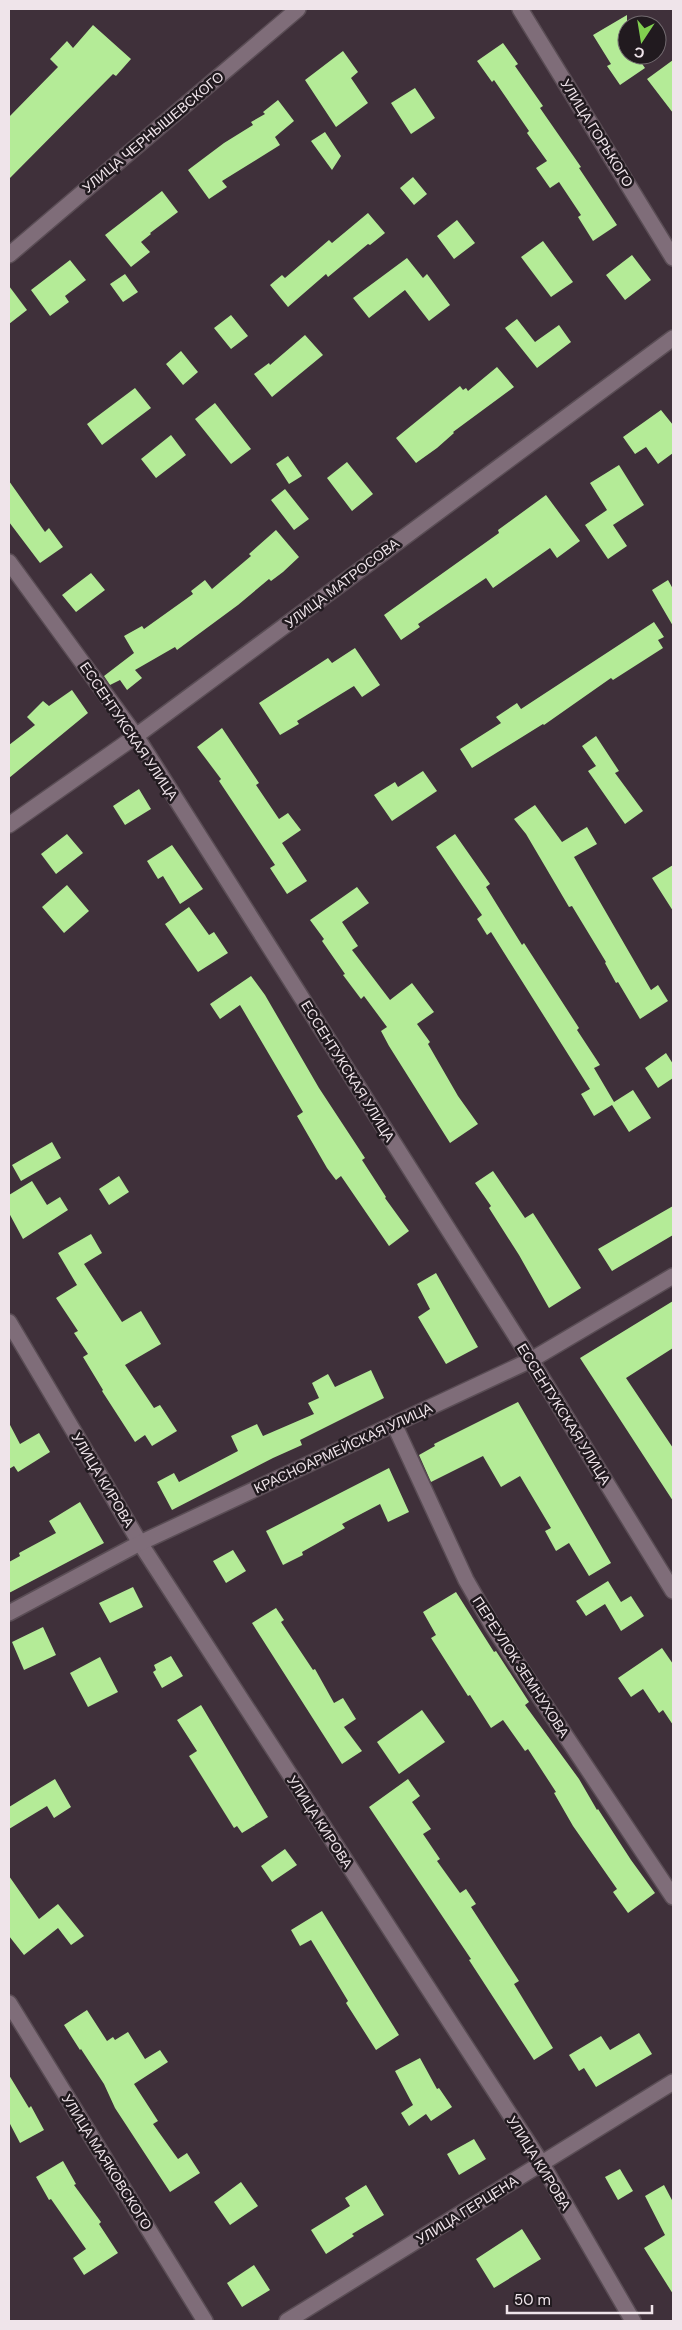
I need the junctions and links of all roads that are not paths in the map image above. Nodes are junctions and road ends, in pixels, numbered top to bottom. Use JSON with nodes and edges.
{"nodes":[{"id":1,"x":298,"y":9,"type":"edge"},
{"id":2,"x":520,"y":9,"type":"edge"},
{"id":3,"x":9,"y":255,"type":"edge"},
{"id":4,"x":673,"y":258,"type":"edge"},
{"id":5,"x":673,"y":338,"type":"edge"},
{"id":6,"x":9,"y":562,"type":"edge"},
{"id":7,"x":136,"y":736,"type":"junction"},
{"id":8,"x":9,"y":824,"type":"edge"},
{"id":9,"x":673,"y":1276,"type":"edge"},
{"id":10,"x":9,"y":1322,"type":"edge"},
{"id":11,"x":532,"y":1360,"type":"junction"},
{"id":12,"x":394,"y":1424,"type":"junction"},
{"id":13,"x":140,"y":1543,"type":"junction"},
{"id":14,"x":673,"y":1590,"type":"edge"},
{"id":15,"x":9,"y":1613,"type":"edge"},
{"id":16,"x":673,"y":1897,"type":"edge"},
{"id":17,"x":9,"y":2003,"type":"edge"},
{"id":18,"x":673,"y":2082,"type":"edge"},
{"id":19,"x":542,"y":2164,"type":"junction"},
{"id":20,"x":205,"y":2321,"type":"edge"},
{"id":21,"x":287,"y":2321,"type":"edge"},
{"id":22,"x":633,"y":2321,"type":"edge"}],
"edges":[{"from":1,"to":3,"type":"street","name":"УЛИЦА ЧЕРНЫШЕВСКОГО"},
{"from":2,"to":4,"type":"street","name":"УЛИЦА ГОРЬКОГО"},
{"from":5,"to":7,"type":"street","name":"УЛИЦА МАТРОСОВА"},
{"from":6,"to":7,"type":"street","name":"ЕССЕНТУКСКАЯ УЛИЦА"},
{"from":7,"to":8,"type":"street","name":"УЛИЦА МАТРОСОВА"},
{"from":7,"to":11,"type":"street","name":"ЕССЕНТУКСКАЯ УЛИЦА"},
{"from":9,"to":11,"type":"street","name":"КРАСНОАРМЕЙСКАЯ УЛИЦА"},
{"from":10,"to":13,"type":"street","name":"УЛИЦА КИРОВА"},
{"from":11,"to":12,"type":"street","name":"КРАСНОАРМЕЙСКАЯ УЛИЦА"},
{"from":11,"to":14,"type":"street","name":"ЕССЕНТУКСКАЯ УЛИЦА"},
{"from":12,"to":13,"type":"street","name":"КРАСНОАРМЕЙСКАЯ УЛИЦА"},
{"from":12,"to":16,"type":"street","name":"ПЕРЕУЛОК ЗЕМНУХОВА"},
{"from":13,"to":15,"type":"street","name":"КРАСНОАРМЕЙСКАЯ УЛИЦА"},
{"from":13,"to":19,"type":"street","name":"УЛИЦА КИРОВА"},
{"from":17,"to":20,"type":"street","name":"УЛИЦА МАЯКОВСКОГО"},
{"from":18,"to":19,"type":"street","name":"УЛИЦА ГЕРЦЕНА"},
{"from":19,"to":21,"type":"street","name":"УЛИЦА ГЕРЦЕНА"},
{"from":19,"to":22,"type":"street","name":"УЛИЦА КИРОВА"}]}
